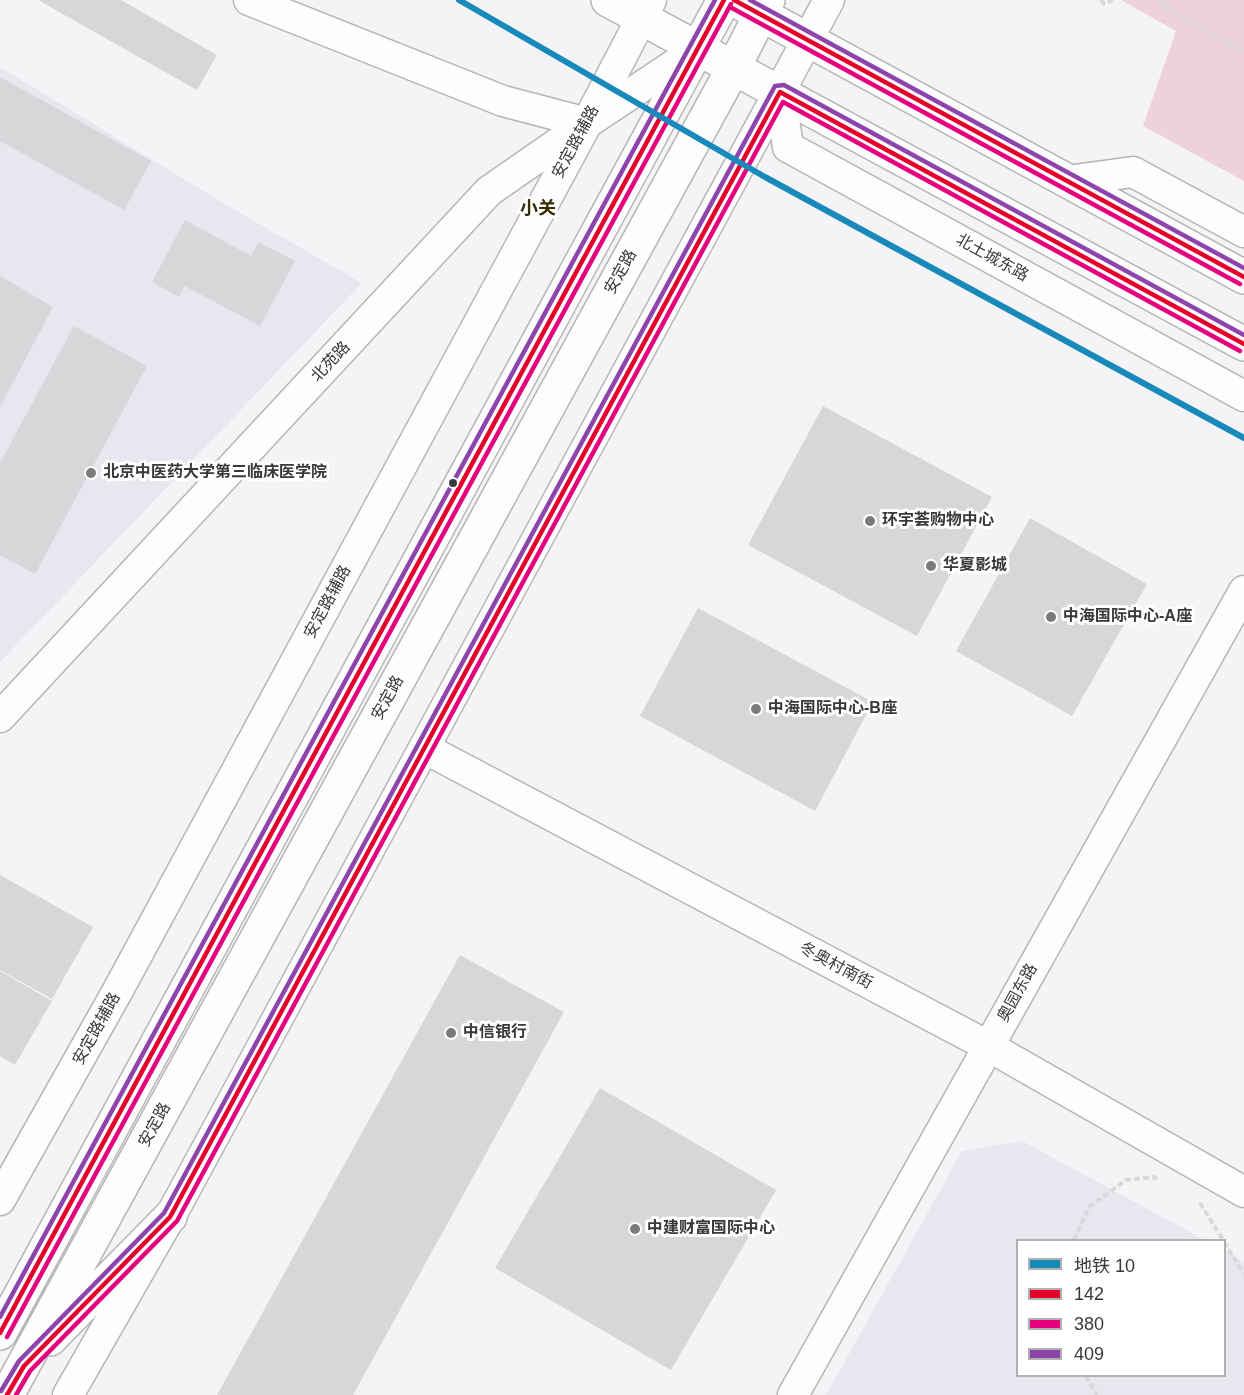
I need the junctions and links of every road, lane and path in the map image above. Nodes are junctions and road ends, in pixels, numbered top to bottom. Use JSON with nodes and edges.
{"nodes":[{"id":1,"x":249,"y":0,"type":"edge"},
{"id":2,"x":608,"y":0,"type":"edge"},
{"id":3,"x":724,"y":0,"type":"edge"},
{"id":4,"x":829,"y":0,"type":"edge"},
{"id":5,"x":1101,"y":0,"type":"edge"},
{"id":6,"x":1113,"y":0,"type":"edge"},
{"id":7,"x":1161,"y":0,"type":"edge"},
{"id":8,"x":754,"y":5,"type":"edge"},
{"id":9,"x":646,"y":9,"type":"edge"},
{"id":10,"x":808,"y":39,"type":"junction"},
{"id":11,"x":698,"y":49,"type":"junction"},
{"id":12,"x":1244,"y":52,"type":"edge"},
{"id":13,"x":734,"y":67,"type":"junction"},
{"id":14,"x":780,"y":92,"type":"junction"},
{"id":15,"x":586,"y":123,"type":"junction"},
{"id":16,"x":1068,"y":181,"type":"junction"},
{"id":17,"x":1244,"y":232,"type":"edge"},
{"id":18,"x":1244,"y":277,"type":"edge"},
{"id":19,"x":1244,"y":344,"type":"edge"},
{"id":20,"x":1244,"y":396,"type":"edge"},
{"id":21,"x":1244,"y":591,"type":"edge"},
{"id":22,"x":0,"y":717,"type":"edge"},
{"id":23,"x":424,"y":748,"type":"junction"},
{"id":24,"x":988,"y":1046,"type":"junction"},
{"id":25,"x":1163,"y":1183,"type":"dead end"},
{"id":26,"x":1244,"y":1192,"type":"edge"},
{"id":27,"x":1191,"y":1198,"type":"dead end"},
{"id":28,"x":0,"y":1200,"type":"edge"},
{"id":29,"x":170,"y":1217,"type":"junction"},
{"id":30,"x":1074,"y":1239,"type":"edge"},
{"id":31,"x":1223,"y":1239,"type":"edge"},
{"id":32,"x":1226,"y":1244,"type":"edge"},
{"id":33,"x":1244,"y":1274,"type":"edge"},
{"id":34,"x":0,"y":1333,"type":"edge"},
{"id":35,"x":24,"y":1366,"type":"junction"},
{"id":36,"x":1087,"y":1377,"type":"edge"},
{"id":37,"x":7,"y":1395,"type":"edge"},
{"id":38,"x":68,"y":1395,"type":"edge"},
{"id":39,"x":793,"y":1395,"type":"edge"},
{"id":40,"x":1097,"y":1395,"type":"edge"}],
"edges":[{"from":1,"to":15,"type":"street"},
{"from":2,"to":9,"type":"main road"},
{"from":3,"to":11,"type":"main road"},
{"from":4,"to":10,"type":"street"},
{"from":5,"to":6,"type":"path"},
{"from":7,"to":12,"type":"path"},
{"from":8,"to":10,"type":"main road"},
{"from":8,"to":13,"type":"main road","name":"安定路"},
{"from":9,"to":11,"type":"main road"},
{"from":9,"to":15,"type":"street","name":"安定路辅路"},
{"from":10,"to":14,"type":"street"},
{"from":10,"to":16,"type":"main road"},
{"from":11,"to":13,"type":"main road"},
{"from":11,"to":15,"type":"street","name":"北苑路"},
{"from":11,"to":34,"type":"main road"},
{"from":13,"to":14,"type":"main road"},
{"from":13,"to":35,"type":"main road","name":"安定路"},
{"from":14,"to":19,"type":"main road"},
{"from":14,"to":20,"type":"street","name":"北土城东路"},
{"from":14,"to":23,"type":"street"},
{"from":15,"to":22,"type":"street","name":"北苑路"},
{"from":15,"to":28,"type":"street","name":"安定路辅路"},
{"from":16,"to":17,"type":"street"},
{"from":16,"to":18,"type":"main road"},
{"from":21,"to":24,"type":"street","name":"奥园东路"},
{"from":23,"to":24,"type":"street","name":"冬奥村南街"},
{"from":23,"to":29,"type":"street"},
{"from":24,"to":26,"type":"street","name":"冬奥村南街"},
{"from":24,"to":39,"type":"street","name":"奥园东路"},
{"from":25,"to":30,"type":"path"},
{"from":27,"to":31,"type":"path"},
{"from":29,"to":35,"type":"main road"},
{"from":29,"to":38,"type":"street"},
{"from":32,"to":33,"type":"path"},
{"from":35,"to":37,"type":"main road","name":"安定路"},
{"from":36,"to":40,"type":"path"}]}
